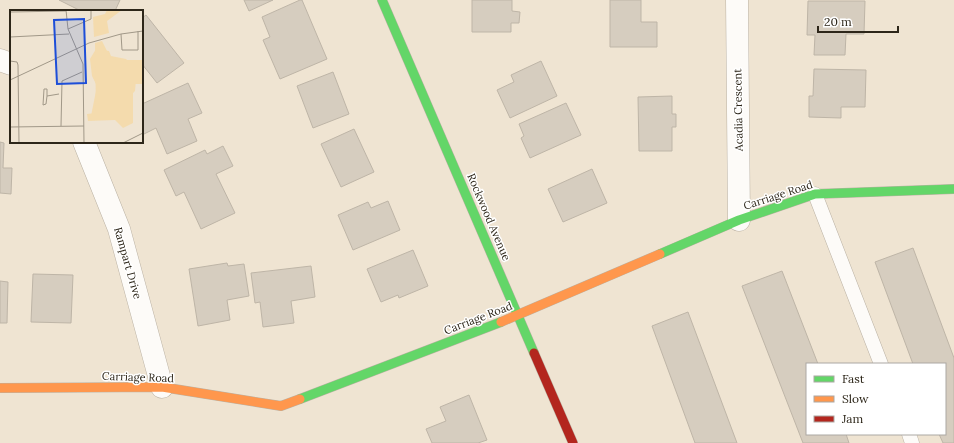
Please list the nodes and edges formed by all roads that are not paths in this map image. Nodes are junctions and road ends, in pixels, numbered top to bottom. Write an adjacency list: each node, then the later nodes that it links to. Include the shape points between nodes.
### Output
1 (382, 0): 9 (street, Rockwood Avenue)
2 (737, 0): 8 (street, Acadia Crescent)
3 (0, 60): 4 (street)
4 (10, 64)
5 (84, 143): 11 (street, Rampart Drive, via 119,229)
6 (954, 188): 7 (street, Carriage Road)
7 (815, 194): 8 (street, Carriage Road); 10 (lane)
8 (739, 220): 9 (street, Carriage Road)
9 (518, 315): 11 (street, Carriage Road, via 281,406); 13 (street, Rockwood Avenue)
10 (881, 363)
11 (162, 387): 12 (street, Carriage Road)
12 (0, 388)
13 (573, 443)

